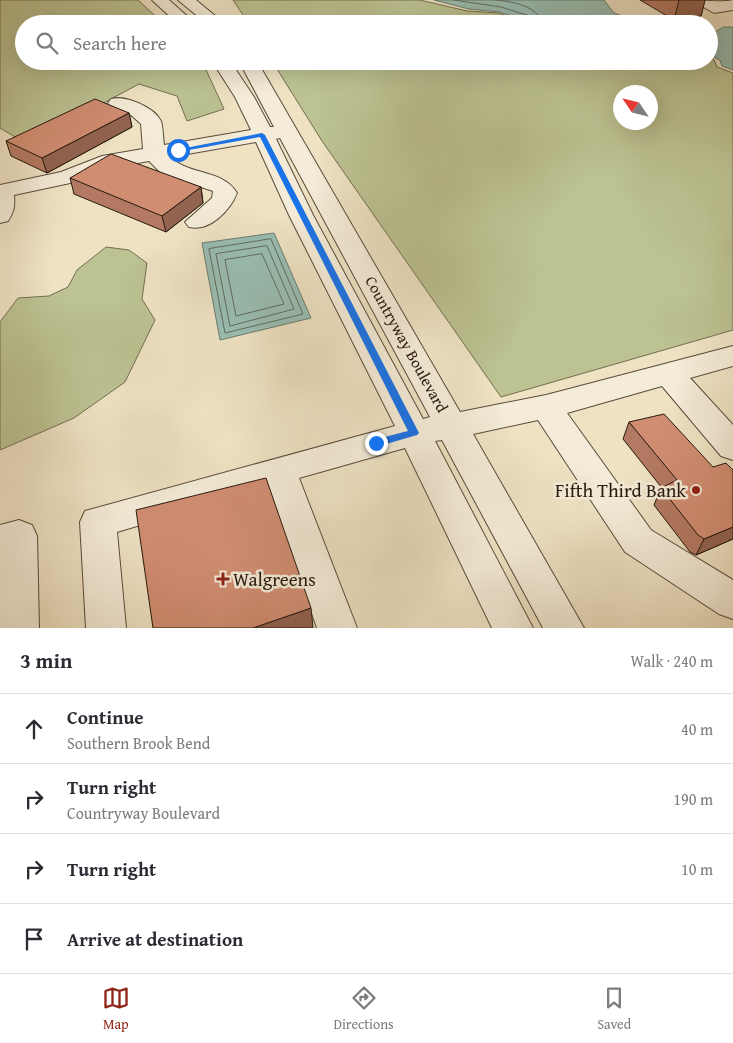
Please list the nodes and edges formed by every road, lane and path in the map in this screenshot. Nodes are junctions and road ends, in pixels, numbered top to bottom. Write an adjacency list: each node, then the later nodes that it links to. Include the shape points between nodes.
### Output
1 (160, 0): 5 (street)
2 (186, 0): 6 (street)
3 (699, 0): 4 (street, via 714,8)
4 (733, 5)
5 (178, 15)
6 (205, 15)
7 (228, 70): 10 (street, Countryway Boulevard)
8 (251, 70): 10 (street, Countryway Boulevard)
9 (118, 104): 11 (street, via 138,112 151,122)
10 (273, 133): 11 (street); 18 (street, Countryway Boulevard); 19 (street, Countryway Boulevard)
11 (154, 153): 12 (street, via 110,162 67,178); 14 (street, via 170,169 222,186 226,193 222,202)
12 (1, 188): 13 (street, via 3,208)
13 (0, 216)
14 (197, 222)
15 (733, 356): 16 (street)
16 (668, 374): 17 (street); 20 (street)
17 (546, 408): 18 (street); 23 (street, via 638,541)
18 (452, 425): 19 (street); 28 (street, Countryway Boulevard)
19 (414, 433): 21 (street); 27 (street, Countryway Boulevard)
20 (733, 447)
21 (279, 470): 25 (street, via 98,522); 26 (street)
22 (0, 541): 24 (street, via 19,536)
23 (733, 601)
24 (19, 628)
25 (106, 628)
26 (337, 628)
27 (513, 628)
28 (564, 628)

